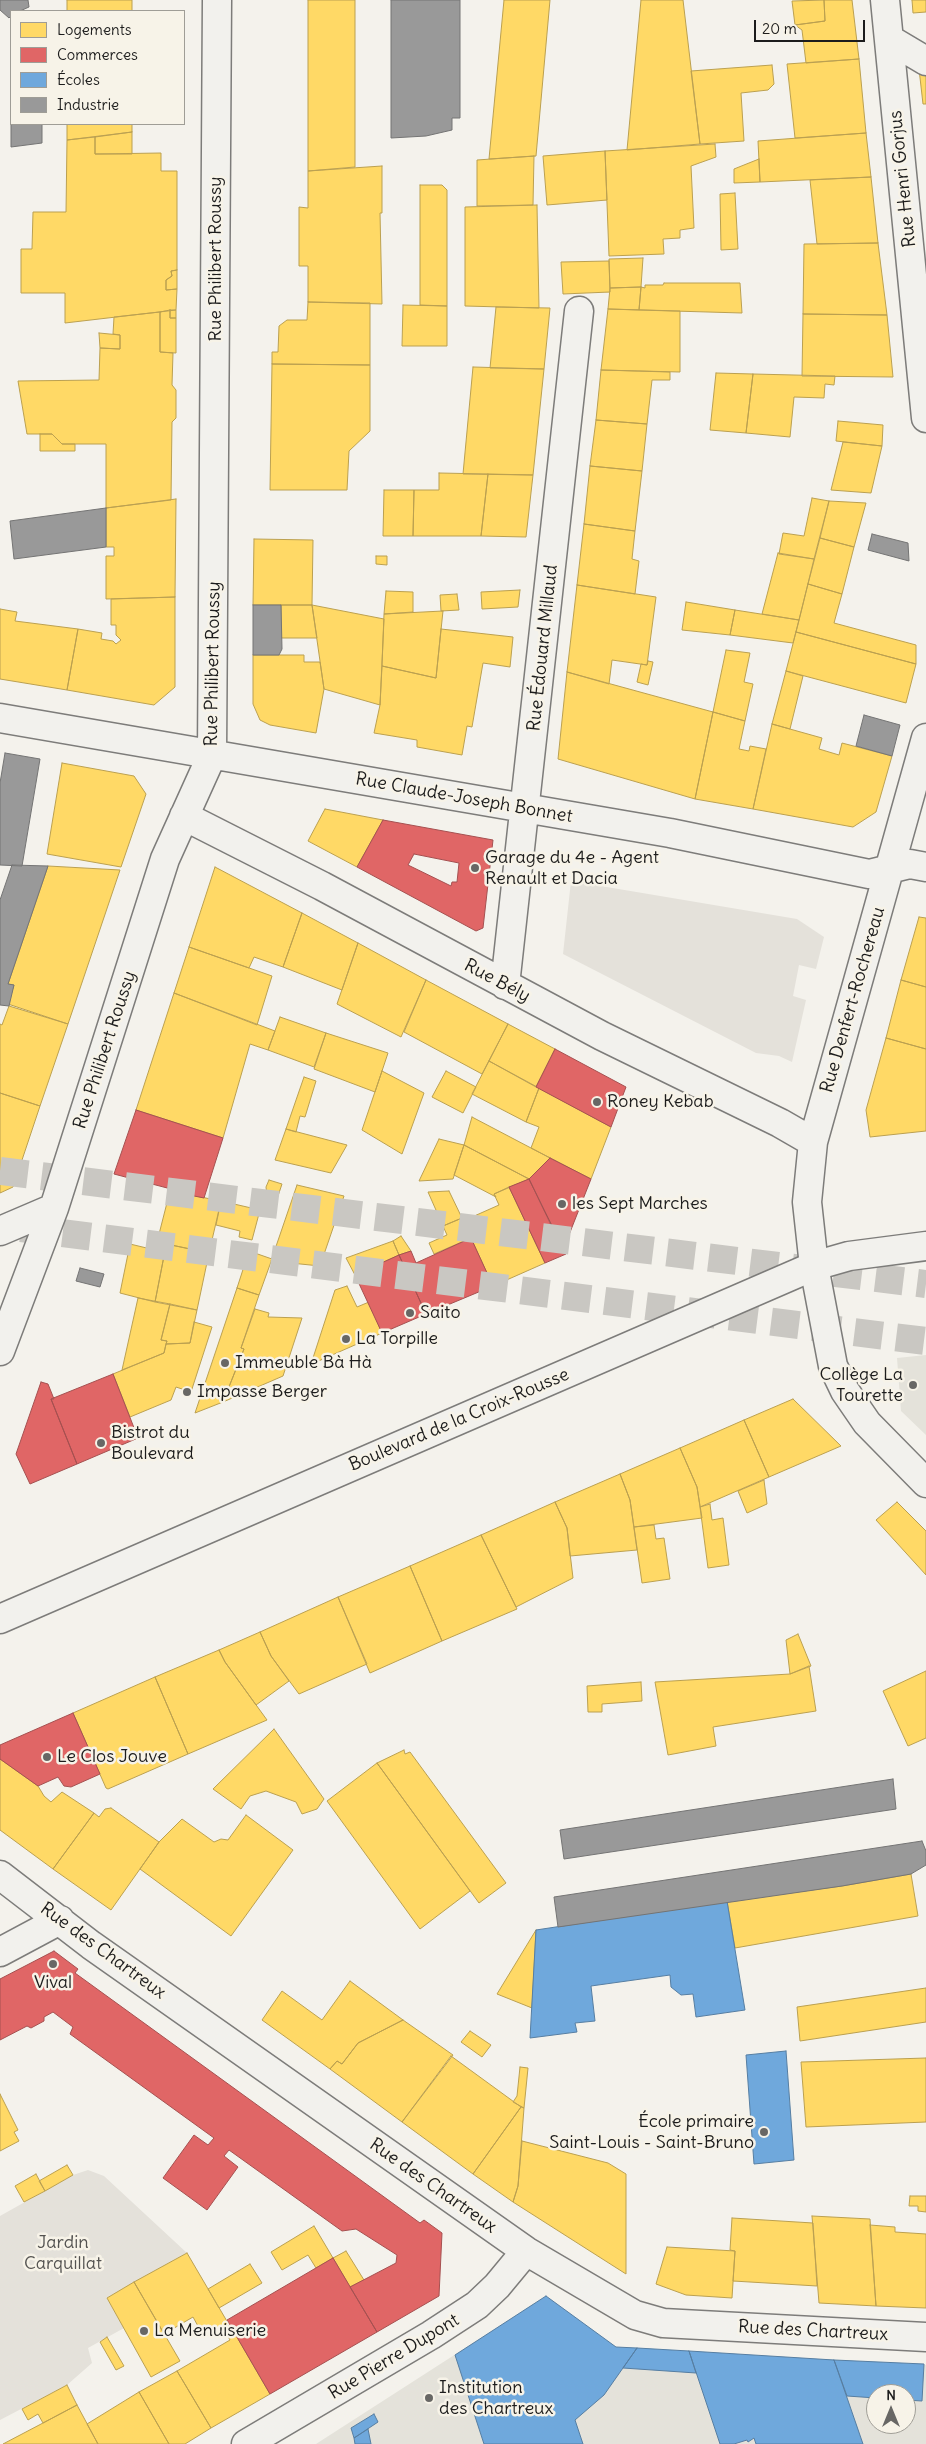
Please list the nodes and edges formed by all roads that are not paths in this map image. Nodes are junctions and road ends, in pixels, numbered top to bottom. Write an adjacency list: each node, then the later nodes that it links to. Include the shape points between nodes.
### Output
1 (217, 0): 9 (street, Rue Philibert Roussy)
2 (885, 0): 3 (street, Rue Henri Gorjus)
3 (889, 39): 4 (street); 6 (street, Rue Henri Gorjus)
4 (926, 61)
5 (579, 311): 10 (street, Rue Édouard Millaud)
6 (926, 418)
7 (0, 718): 9 (street, Rue Claude-Joseph Bonnet)
8 (926, 738): 13 (street, Rue Denfert-Rochereau)
9 (212, 755): 10 (street, Rue Claude-Joseph Bonnet); 11 (street, Rue Philibert Roussy)
10 (526, 808): 13 (street, Rue Claude-Joseph Bonnet, via 670,833 869,874); 14 (street, Rue Édouard Millaud)
11 (184, 816): 14 (street, Rue Bély); 16 (street, Rue Philibert Roussy, via 165,859)
12 (926, 867): 13 (street, Rue Claude-Joseph Bonnet, via 910,864)
13 (891, 868): 15 (street, Rue Denfert-Rochereau)
14 (505, 985): 15 (street, Rue Bély)
15 (812, 1142): 19 (street, Rue Denfert-Rochereau, via 807,1202)
16 (54, 1208): 17 (street); 20 (street, Rue Philibert Roussy)
17 (0, 1231)
18 (926, 1246): 19 (street, Boulevard de la Croix-Rousse, via 859,1254)
19 (814, 1266): 21 (street, Rue Denfert-Rochereau, via 833,1366 845,1391 867,1423); 22 (street, Boulevard de la Croix-Rousse)
20 (0, 1351)
21 (926, 1483)
22 (0, 1619)
23 (0, 1875): 24 (street, Rue des Chartreux)
24 (60, 1920): 25 (street); 26 (street, Rue des Chartreux)
25 (0, 1952)
26 (526, 2252): 27 (street, Rue des Chartreux, via 635,2315 664,2324); 28 (street, Rue Pierre Dupont, via 477,2306)
27 (926, 2337)
28 (246, 2444)

